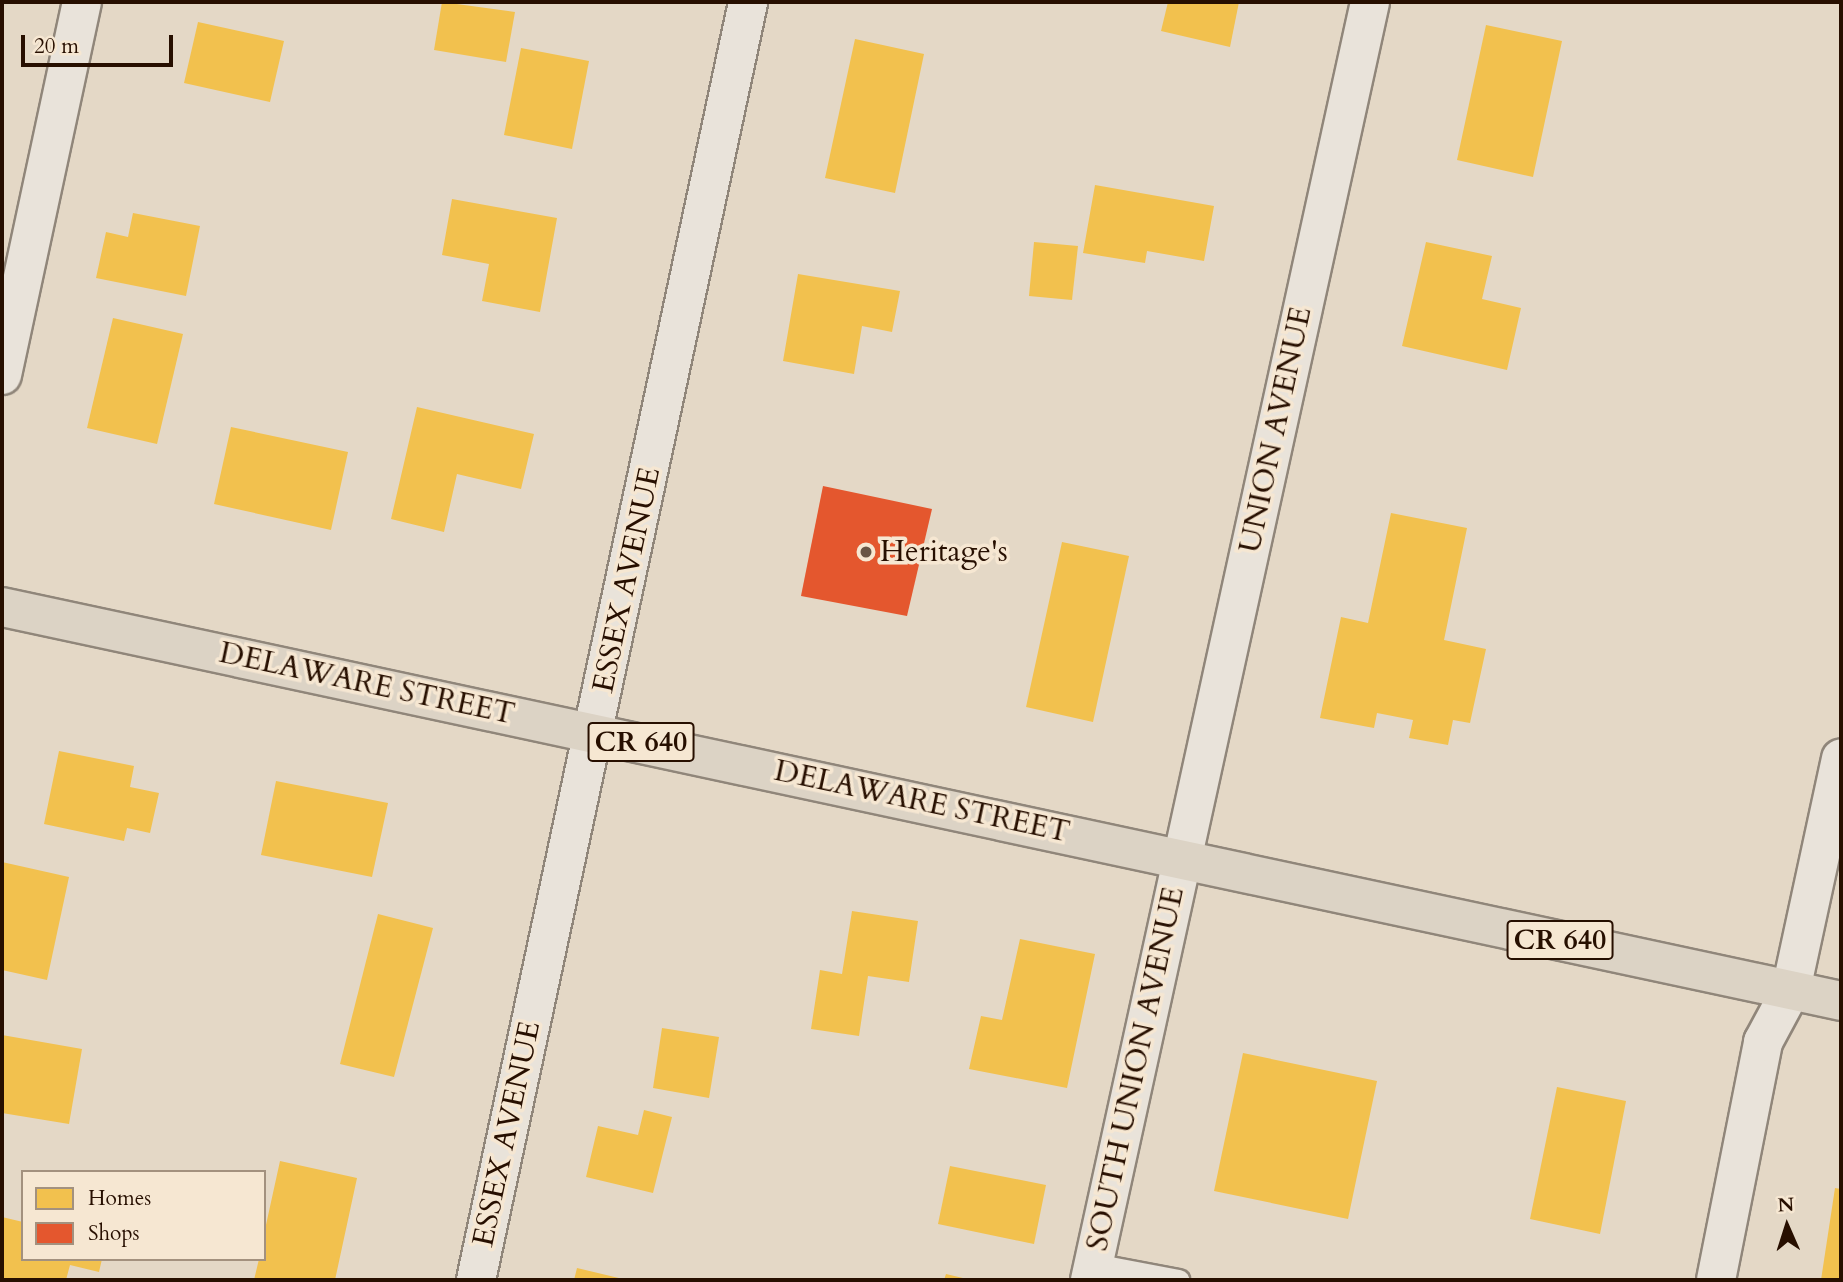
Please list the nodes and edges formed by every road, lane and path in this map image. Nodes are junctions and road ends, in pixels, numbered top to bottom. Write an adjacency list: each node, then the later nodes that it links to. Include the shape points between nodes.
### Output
1 (82, 2): 4 (street)
2 (748, 2): 6 (street, ESSEX AVENUE)
3 (1370, 2): 8 (street, UNION AVENUE)
4 (2, 375)
5 (2, 607): 6 (main road, DELAWARE STREET / CR 640)
6 (595, 733): 8 (main road, DELAWARE STREET / CR 640); 12 (street, ESSEX AVENUE)
7 (1841, 758): 9 (street)
8 (1182, 857): 9 (main road, DELAWARE STREET / CR 640); 11 (street, SOUTH UNION AVENUE)
9 (1791, 990): 10 (main road, DELAWARE STREET / CR 640); 14 (street, via 1763,1042)
10 (1841, 1001)
11 (1092, 1272): 13 (lane)
12 (475, 1280)
13 (1179, 1280)
14 (1716, 1280)

